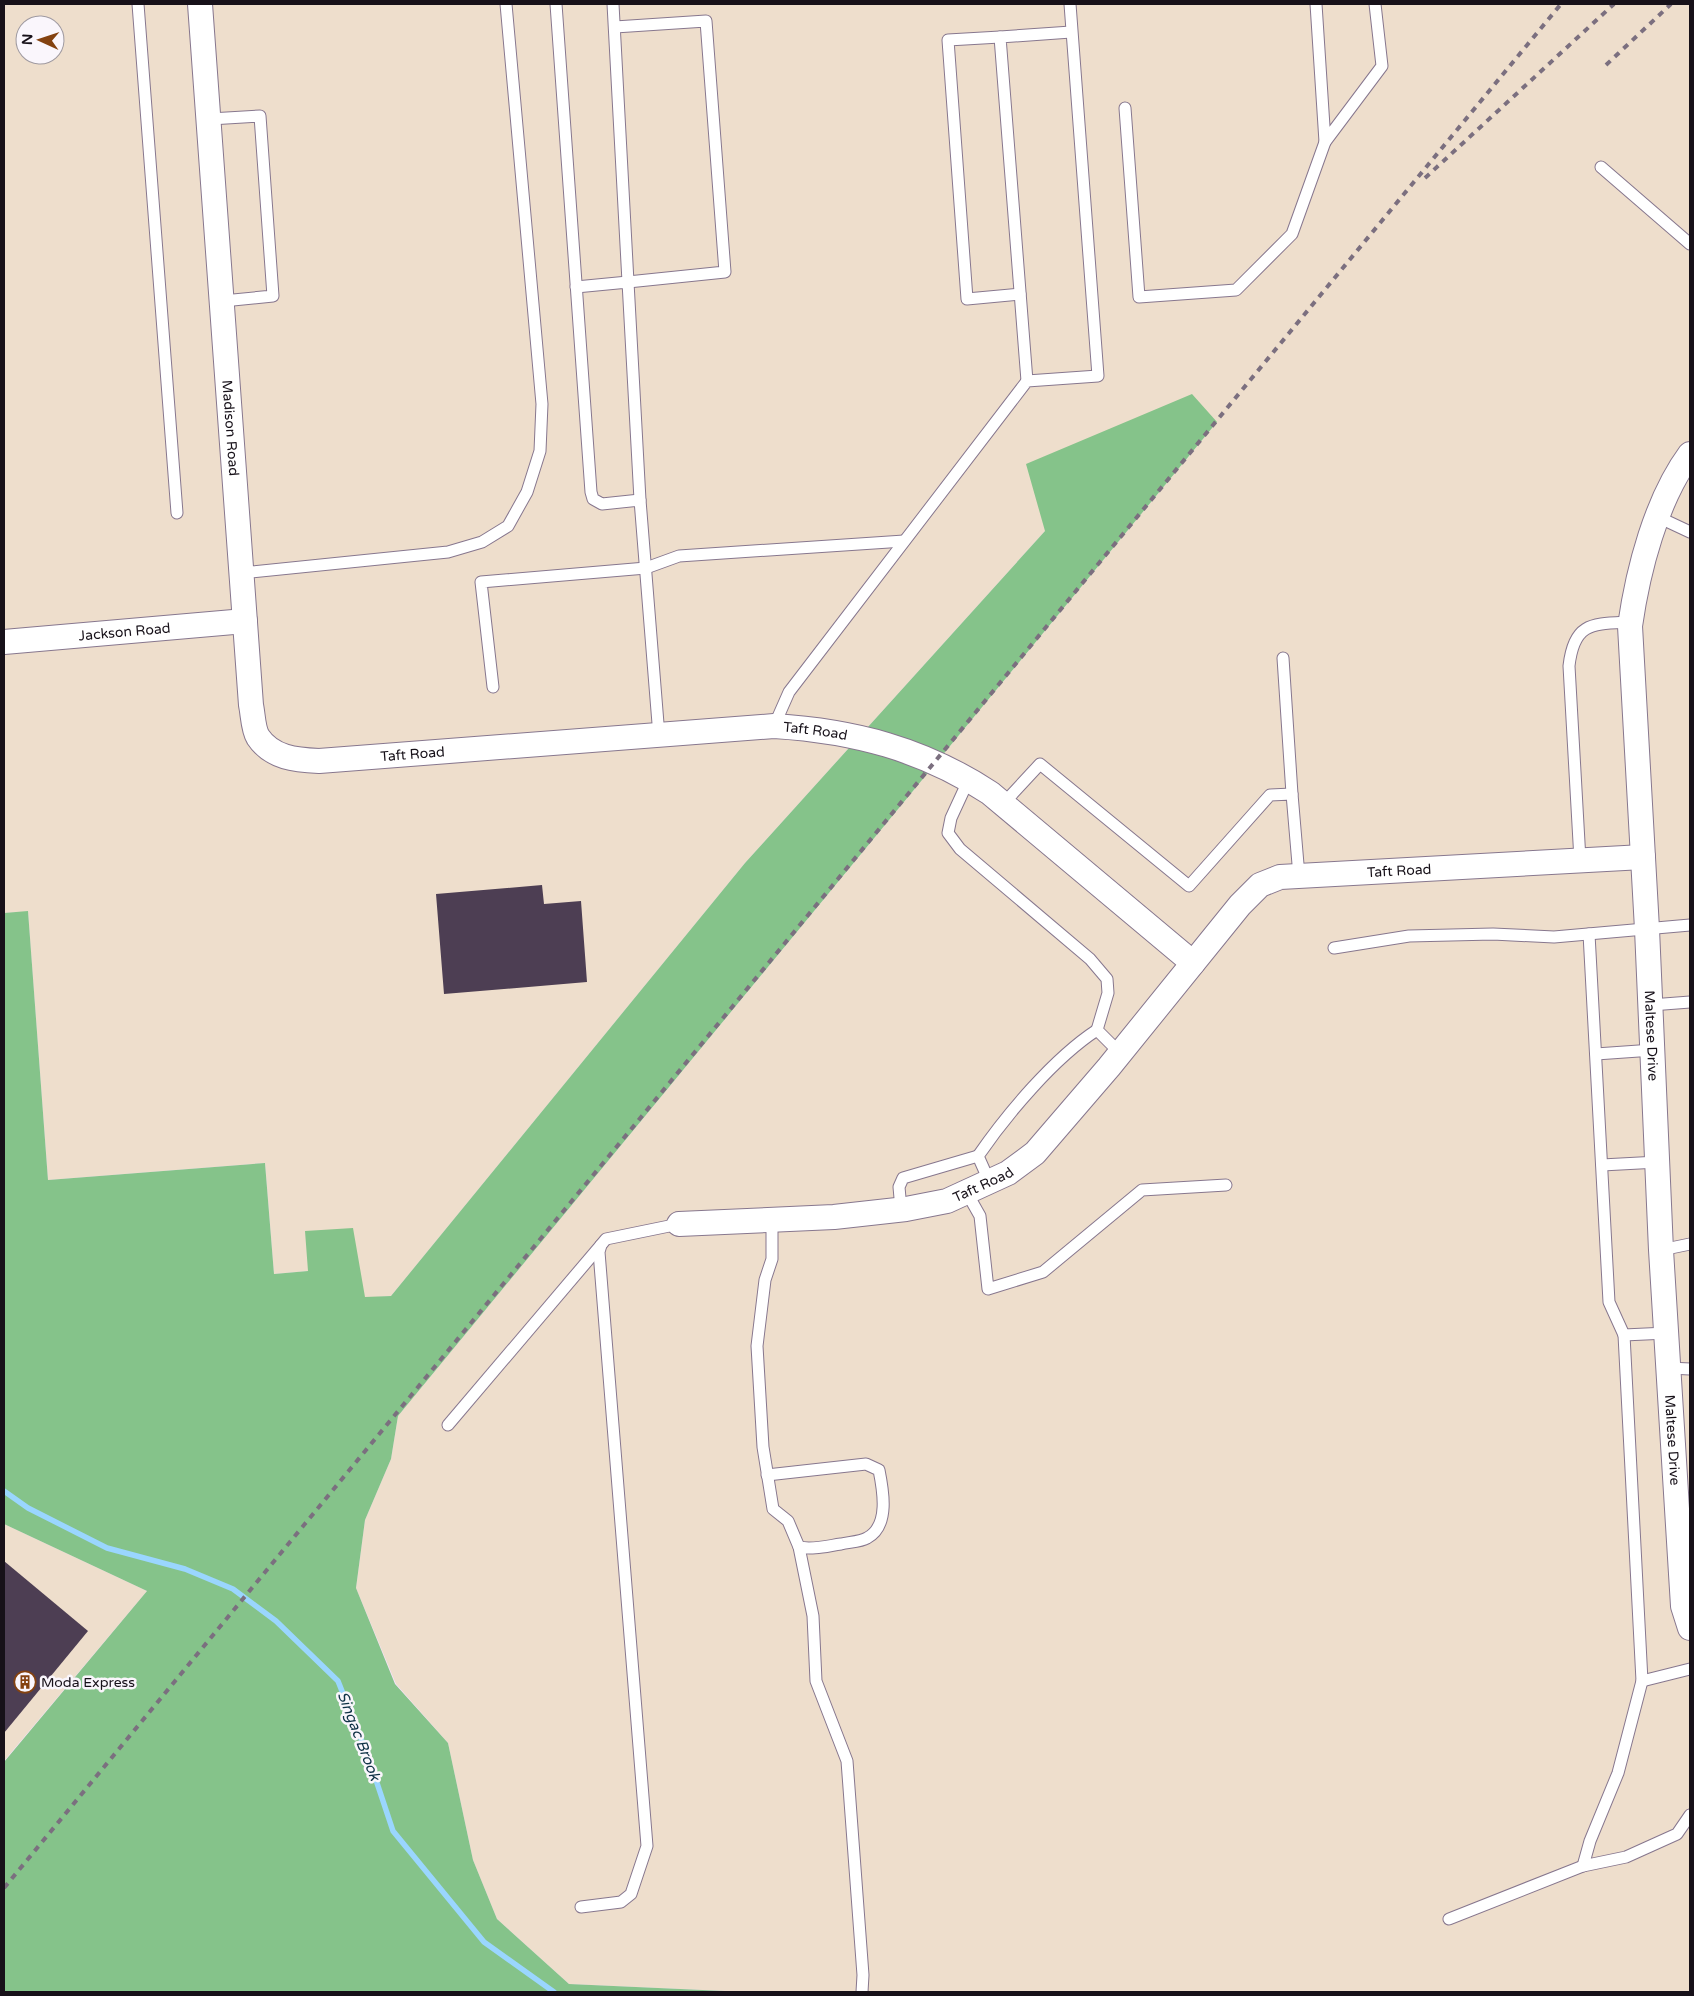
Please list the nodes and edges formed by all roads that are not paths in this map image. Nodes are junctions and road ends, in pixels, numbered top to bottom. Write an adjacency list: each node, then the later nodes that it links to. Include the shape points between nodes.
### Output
1 (138, 4): 24 (lane)
2 (200, 4): 13 (street, Madison Road)
3 (506, 4): 29 (lane, via 542,404 540,451 527,492 508,526 482,542 448,552)
4 (556, 4): 18 (lane)
5 (613, 4): 9 (lane)
6 (1070, 4): 10 (lane)
7 (1316, 4): 14 (lane)
8 (1375, 4): 14 (lane, via 1382,66)
9 (615, 27): 17 (lane); 17 (lane, via 706,21 725,272)
10 (1071, 32): 11 (lane); 21 (lane, via 1098,376)
11 (1000, 37): 19 (lane); 19 (lane, via 948,40 967,299)
12 (1125, 108): 14 (lane, via 1139,297 1236,290 1292,234)
13 (210, 120): 20 (street, Madison Road); 20 (lane, via 260,116 273,296)
14 (1325, 142)
15 (1601, 167): 16 (lane)
16 (1690, 244)
17 (628, 282): 18 (lane); 23 (lane)
18 (576, 287): 23 (lane, via 593,499 602,504)
19 (1020, 294): 21 (lane)
20 (222, 301): 29 (street, Madison Road)
21 (1027, 381): 27 (lane)
22 (1690, 454): 25 (street, Maltese Drive)
23 (640, 500): 28 (lane)
24 (177, 513)
25 (1658, 517): 26 (lane); 31 (street, Maltese Drive, via 1649,537)
26 (1690, 532)
27 (904, 541): 28 (lane, via 679,556); 35 (lane, via 789,692)
28 (646, 568): 34 (lane, via 481,582); 36 (lane)
29 (242, 572): 30 (street, Madison Road)
30 (245, 621): 32 (street, Jackson Road); 37 (street, Madison Road, via 251,705 258,736 272,752 294,760)
31 (1630, 622): 41 (street, Maltese Drive); 42 (lane, via 1595,624 1579,634 1571,646 1569,666)
32 (4, 642)
33 (1283, 658): 39 (lane)
34 (493, 687)
35 (774, 726): 36 (street, Taft Road); 38 (street, Taft Road, via 844,733 883,742)
36 (659, 736): 37 (street, Taft Road)
37 (364, 757)
38 (968, 779): 40 (street, Taft Road); 51 (lane, via 948,833 960,849 1090,959 1107,979 1108,993)
39 (1292, 794): 40 (lane, via 1270,795 1189,886 1040,764); 43 (lane)
40 (1003, 804): 48 (street, Taft Road)
41 (1643, 857): 42 (street, Taft Road); 45 (street, Maltese Drive)
42 (1580, 860): 43 (street, Taft Road)
43 (1299, 876): 48 (street, Taft Road, via 1280,877 1260,885)
44 (1690, 925): 45 (lane)
45 (1647, 929): 46 (lane); 50 (street, Maltese Drive)
46 (1589, 934): 47 (lane, via 1554,937 1493,934 1409,936); 54 (lane)
47 (1334, 948)
48 (1193, 963): 53 (street, Taft Road)
49 (1690, 1002): 50 (lane)
50 (1651, 1005): 52 (street, Maltese Drive)
51 (1097, 1030): 53 (lane); 55 (lane, via 1069,1050)
52 (1653, 1050): 54 (lane); 56 (street, Maltese Drive)
53 (1120, 1053): 58 (street, Taft Road, via 1035,1153)
54 (1596, 1054): 57 (lane)
55 (978, 1156): 58 (lane); 61 (lane, via 903,1178 899,1187)
56 (1658, 1162): 57 (lane); 66 (street, Maltese Drive)
57 (1602, 1165): 68 (lane, via 1609,1302)
58 (990, 1183): 60 (street, Taft Road)
59 (1226, 1185): 60 (lane, via 1142,1190 1043,1272 988,1289 980,1216)
60 (967, 1193): 61 (street, Taft Road, via 947,1201)
61 (901, 1209): 62 (street, Taft Road)
62 (772, 1220): 63 (street, Taft Road); 71 (lane, via 772,1259 765,1280 757,1346)
63 (679, 1224): 65 (lane, via 606,1239)
64 (1690, 1244): 66 (lane)
65 (601, 1245): 70 (lane); 78 (lane, via 606,1353 647,1846 631,1894 621,1902)
66 (1662, 1250): 67 (street, Maltese Drive)
67 (1667, 1333): 68 (lane); 69 (street, Maltese Drive)
68 (1624, 1335): 75 (lane)
69 (1680, 1369): 73 (street, Maltese Drive, via 1683,1606)
70 (448, 1425)
71 (767, 1475): 72 (lane, via 773,1508 788,1521); 72 (lane, via 866,1464 879,1470 883,1510 873,1534 865,1539 820,1548)
72 (799, 1547): 80 (lane, via 812,1616 816,1681 848,1761)
73 (1690, 1628)
74 (1690, 1670): 75 (lane)
75 (1642, 1681): 77 (lane, via 1618,1773)
76 (1690, 1815): 77 (lane, via 1677,1834 1626,1857)
77 (1583, 1866): 79 (lane)
78 (581, 1907)
79 (1449, 1919)
80 (862, 1992)

